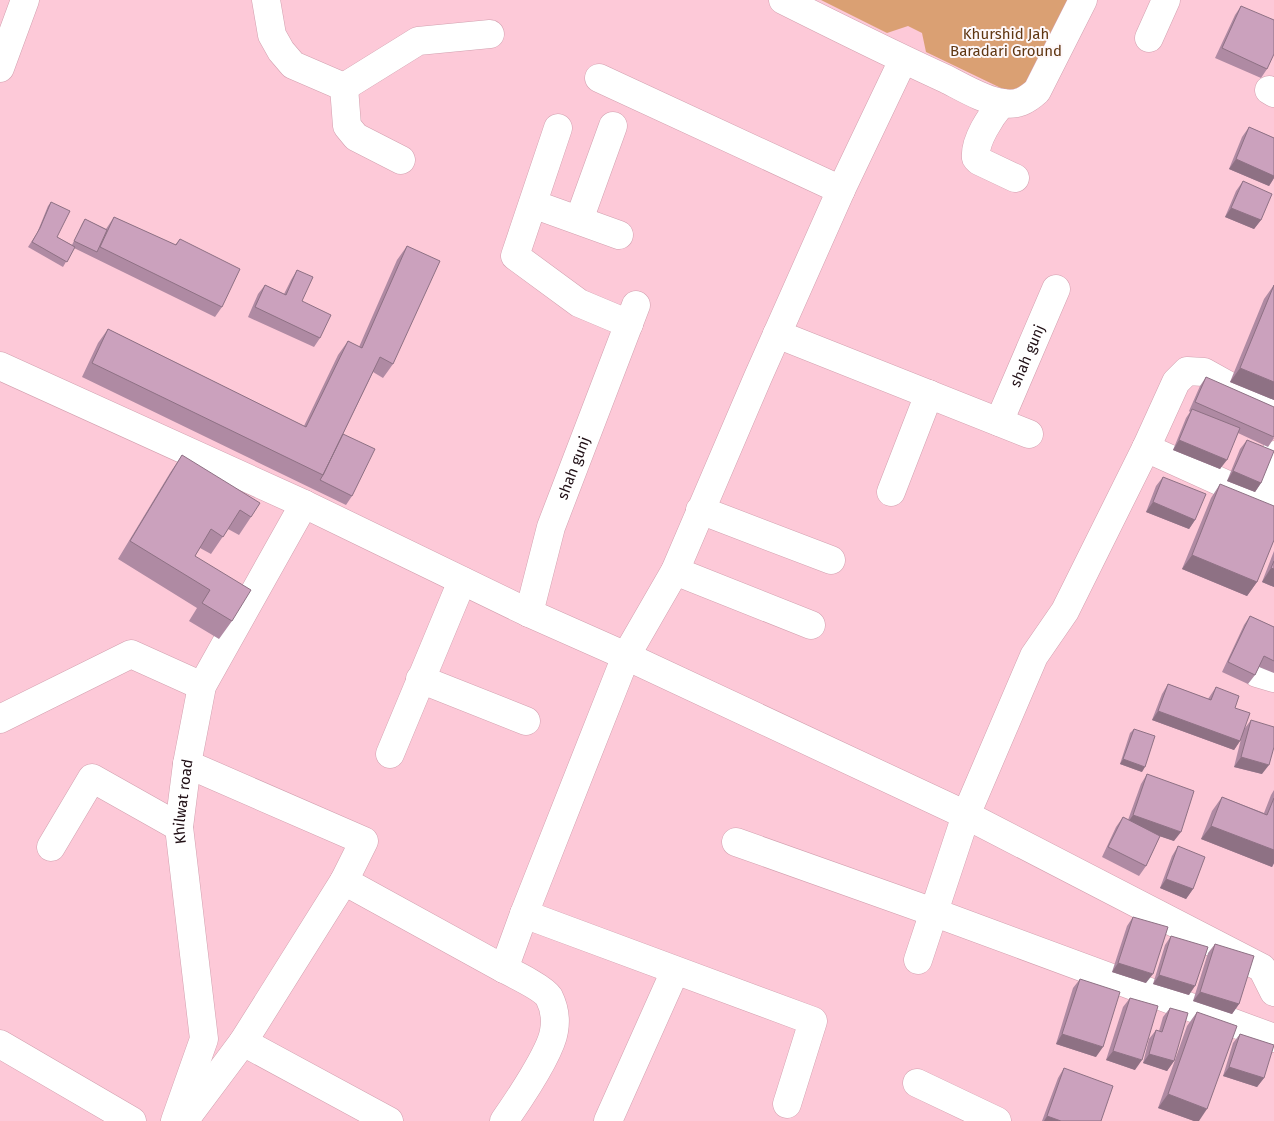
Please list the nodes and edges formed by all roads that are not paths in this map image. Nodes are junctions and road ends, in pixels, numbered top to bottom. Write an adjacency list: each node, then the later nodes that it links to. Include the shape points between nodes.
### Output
1 (24, 0): 9 (street)
2 (266, 0): 11 (street, via 272,35 293,65)
3 (783, 0): 8 (street)
4 (1083, 0): 12 (street, via 1037,91 1015,104)
5 (1166, 0): 7 (street)
6 (490, 34): 11 (street, via 418,41)
7 (1149, 38)
8 (903, 60): 12 (street); 17 (street)
9 (0, 68)
10 (599, 78): 17 (street)
11 (344, 87): 15 (street, via 347,126 356,137)
12 (1002, 104): 16 (street, via 992,114 977,144 976,158)
13 (613, 126): 19 (street)
14 (558, 128): 18 (street, shah gunj)
15 (401, 160)
16 (1015, 178)
17 (841, 190): 22 (street)
18 (533, 204): 19 (street); 37 (street, shah gunj, via 515,256 579,302 632,315 551,527)
19 (579, 220): 20 (street)
20 (619, 235)
21 (1056, 289): 26 (street, shah gunj)
22 (777, 334): 24 (street); 33 (street)
23 (0, 366): 32 (street)
24 (928, 394): 26 (street); 30 (street)
25 (1274, 411): 28 (street, via 1204,372 1187,371 1176,382)
26 (999, 422): 27 (street)
27 (1029, 434)
28 (1146, 448): 31 (street); 46 (street, via 1065,611 1034,656)
29 (1274, 456): 31 (street)
30 (892, 492)
31 (1265, 502)
32 (304, 504): 36 (street); 41 (street, Khilwat road)
33 (700, 510): 34 (street); 35 (street)
34 (831, 560)
35 (675, 571): 38 (street); 39 (street)
36 (462, 581): 37 (street); 40 (street)
37 (529, 613): 39 (street)
38 (810, 625)
39 (626, 656): 46 (street); 52 (street)
40 (420, 679): 43 (street); 44 (street)
41 (202, 686): 42 (street, via 132,654); 45 (street, Khilwat road)
42 (0, 720)
43 (526, 721)
44 (390, 754)
45 (187, 764): 47 (street, Khilwat road); 50 (street, via 364,841)
46 (966, 815): 51 (street); 56 (street, via 1262,968)
47 (179, 827): 49 (street, via 92,778); 63 (street, Khilwat road, via 204,1038)
48 (736, 842): 51 (street)
49 (52, 847)
50 (344, 880): 54 (street); 58 (street)
51 (933, 912): 53 (street); 57 (street)
52 (524, 914): 54 (street); 55 (street)
53 (918, 960)
54 (504, 968): 66 (street, via 548,996 555,1017 550,1046)
55 (675, 971): 61 (street, via 813,1021); 67 (street)
56 (1274, 992)
57 (1274, 1038)
58 (243, 1042): 64 (street); 65 (street)
59 (0, 1044): 62 (street)
60 (916, 1083): 68 (street)
61 (787, 1104)
62 (132, 1121)
63 (175, 1121)
64 (184, 1121)
65 (389, 1121)
66 (504, 1121)
67 (608, 1121)
68 (997, 1121)

